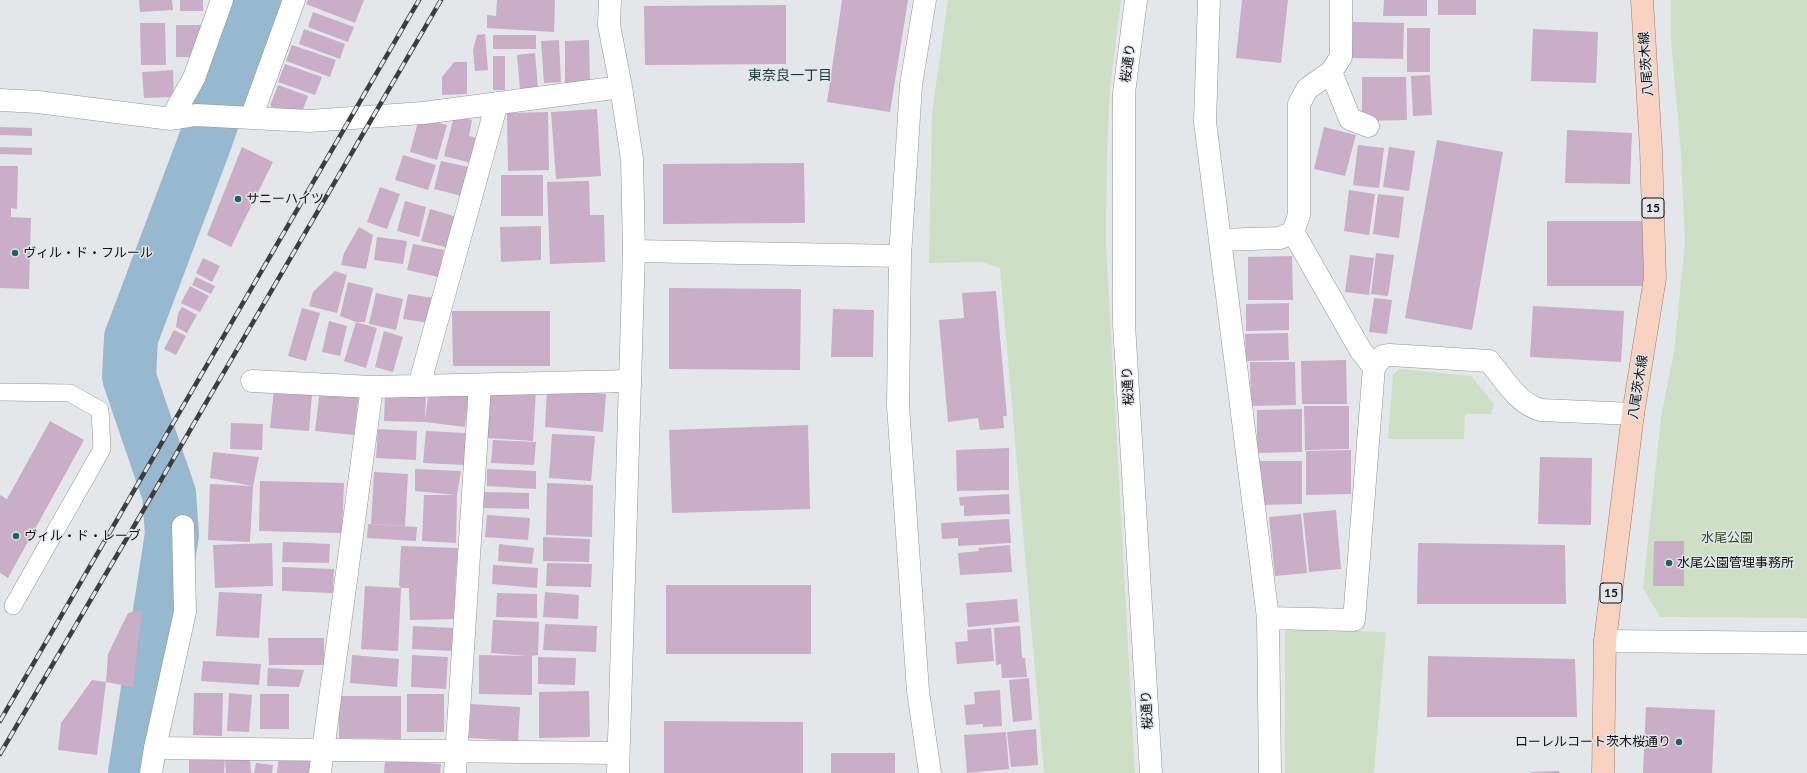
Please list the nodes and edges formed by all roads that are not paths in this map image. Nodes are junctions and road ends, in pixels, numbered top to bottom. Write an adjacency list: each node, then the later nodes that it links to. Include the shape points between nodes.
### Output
1 (222, 0): 14 (street, via 194,78)
2 (294, 0): 13 (street)
3 (610, 0): 10 (street, via 609,25)
4 (925, 0): 19 (street, via 911,85)
5 (1136, 0): 41 (street, 桜通り, via 1124,93 1124,324)
6 (1209, 0): 17 (street, via 1205,122)
7 (1341, 0): 9 (street, via 1341,57)
8 (1642, 0): 27 (main road, 八尾茨木線 / 15, via 1651,149 1655,278)
9 (1331, 72): 15 (street, via 1350,119); 16 (street, via 1307,89 1299,104 1299,215)
10 (621, 87): 12 (street); 18 (street, via 632,159)
11 (0, 100): 14 (street, via 38,102)
12 (497, 103): 13 (street, via 423,113 309,121); 24 (street)
13 (251, 118): 14 (street, via 196,115)
14 (171, 119)
15 (1368, 126)
16 (1293, 232): 17 (street, via 1280,238); 20 (street, via 1361,351)
17 (1220, 240): 30 (street)
18 (634, 252): 19 (street); 22 (street)
19 (900, 256): 40 (street, via 898,406 918,691)
20 (1374, 367): 27 (street, via 1383,356 1390,355 1489,361 1530,407 1541,410); 30 (street, via 1354,620)
21 (252, 381): 25 (street)
22 (629, 381): 23 (street); 36 (street)
23 (480, 385): 24 (street); 35 (street)
24 (419, 386): 25 (street)
25 (372, 387): 34 (street)
26 (0, 392): 29 (lane, via 70,393 100,410 102,449)
27 (1633, 414): 31 (main road, 八尾茨木線 / 15)
28 (183, 526): 33 (street, via 184,612)
29 (13, 606)
30 (1268, 618): 42 (street)
31 (1605, 641): 32 (street); 43 (main road, 八尾茨木線 / 15)
32 (1807, 642)
33 (155, 748): 34 (street); 37 (street)
34 (323, 750): 35 (street); 38 (street)
35 (456, 751): 36 (street); 39 (street)
36 (617, 763)
37 (151, 773)
38 (320, 773)
39 (455, 773)
40 (930, 773)
41 (1150, 773)
42 (1270, 773)
43 (1603, 773)

